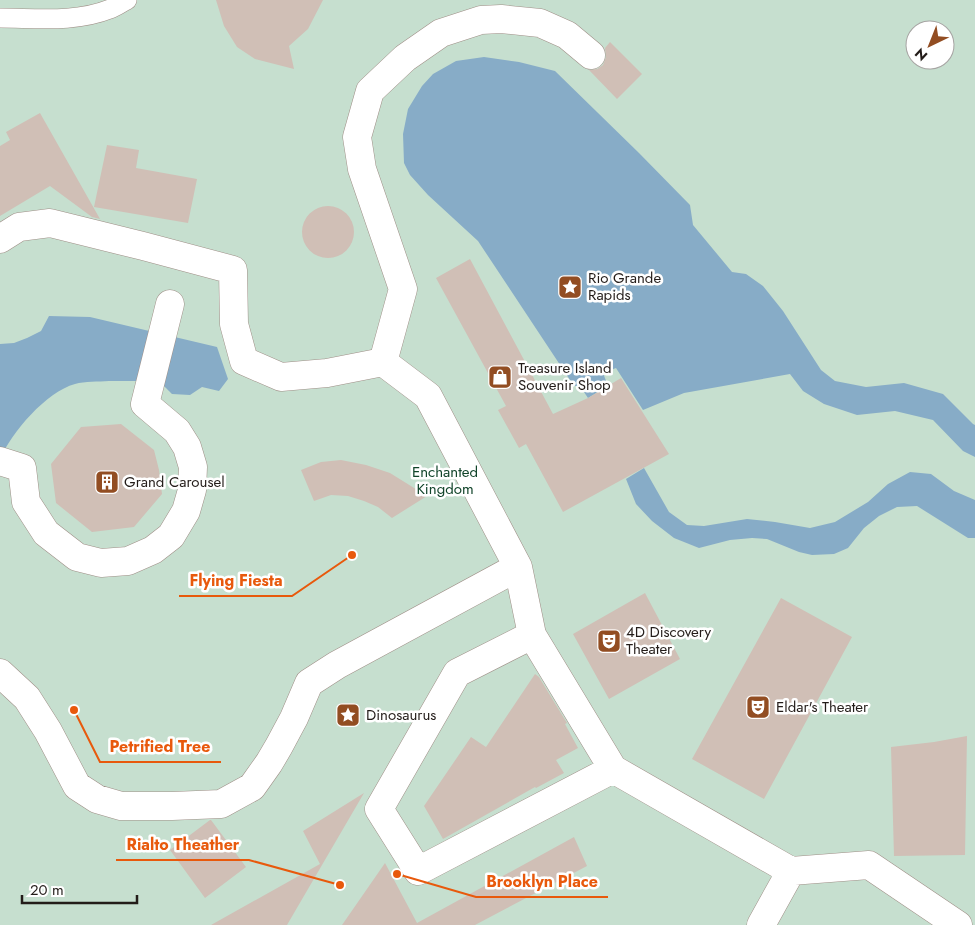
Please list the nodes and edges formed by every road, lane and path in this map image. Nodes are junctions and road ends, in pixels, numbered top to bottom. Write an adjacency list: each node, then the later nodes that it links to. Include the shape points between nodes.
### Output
1 (127, 0): 2 (lane, via 92,15 62,19)
2 (0, 18)
3 (591, 55): 6 (street, via 567,35 540,23 481,20 441,33 405,58 370,91 357,137 362,169 403,289)
4 (0, 239): 6 (street, via 19,227 50,223 233,270 234,324 244,361 281,377 327,373)
5 (170, 304): 7 (street, via 145,404 177,431 194,467 186,511 171,536 153,550 128,561 101,563 77,557 46,533 26,502)
6 (383, 362): 8 (street, via 428,396)
7 (11, 464)
8 (518, 567): 9 (street); 10 (street, via 309,683 270,763 252,787 221,804 122,806 97,799 76,786 48,731 26,698)
9 (532, 635): 11 (street); 11 (street, via 457,673 380,809 418,871)
10 (0, 673)
11 (613, 769): 12 (street)
12 (791, 870): 13 (street); 14 (street, via 870,865)
13 (761, 925)
14 (958, 925)

